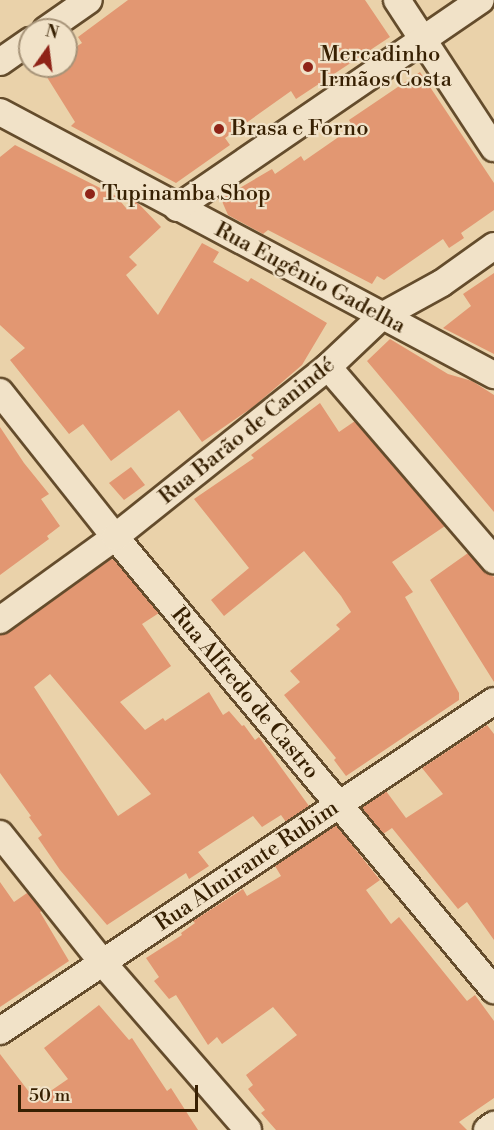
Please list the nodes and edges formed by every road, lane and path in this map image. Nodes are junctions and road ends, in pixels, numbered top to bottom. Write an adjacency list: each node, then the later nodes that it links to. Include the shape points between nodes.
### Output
1 (89, 0): 4 (street)
2 (397, 0): 5 (street)
3 (481, 0): 5 (street)
4 (63, 18)
5 (423, 39): 9 (street); 10 (street)
6 (18, 49): 7 (street)
7 (0, 62)
8 (0, 112): 10 (street, Rua Eugênio Gadelha)
9 (494, 148)
10 (177, 208): 12 (street, Rua Eugênio Gadelha)
11 (494, 246): 12 (street, Rua Barão de Canindé, via 442,283)
12 (382, 316): 13 (street, Rua Barão de Canindé); 14 (street, Rua Eugênio Gadelha)
13 (328, 367): 16 (street, Rua Barão de Canindé); 17 (street)
14 (494, 375)
15 (0, 392): 16 (street, Rua Alfredo de Castro)
16 (115, 537): 18 (street, Rua Barão de Canindé); 20 (street, Rua Alfredo de Castro)
17 (494, 561)
18 (0, 620)
19 (494, 701): 20 (street, Rua Almirante Rubim)
20 (338, 805): 22 (street, Rua Almirante Rubim); 23 (street, Rua Alfredo de Castro)
21 (0, 834): 22 (street)
22 (103, 963): 24 (street, Rua Almirante Rubim); 26 (street)
23 (494, 990)
24 (0, 1031)
25 (494, 1125): 27 (street)
26 (248, 1130)
27 (487, 1130)

